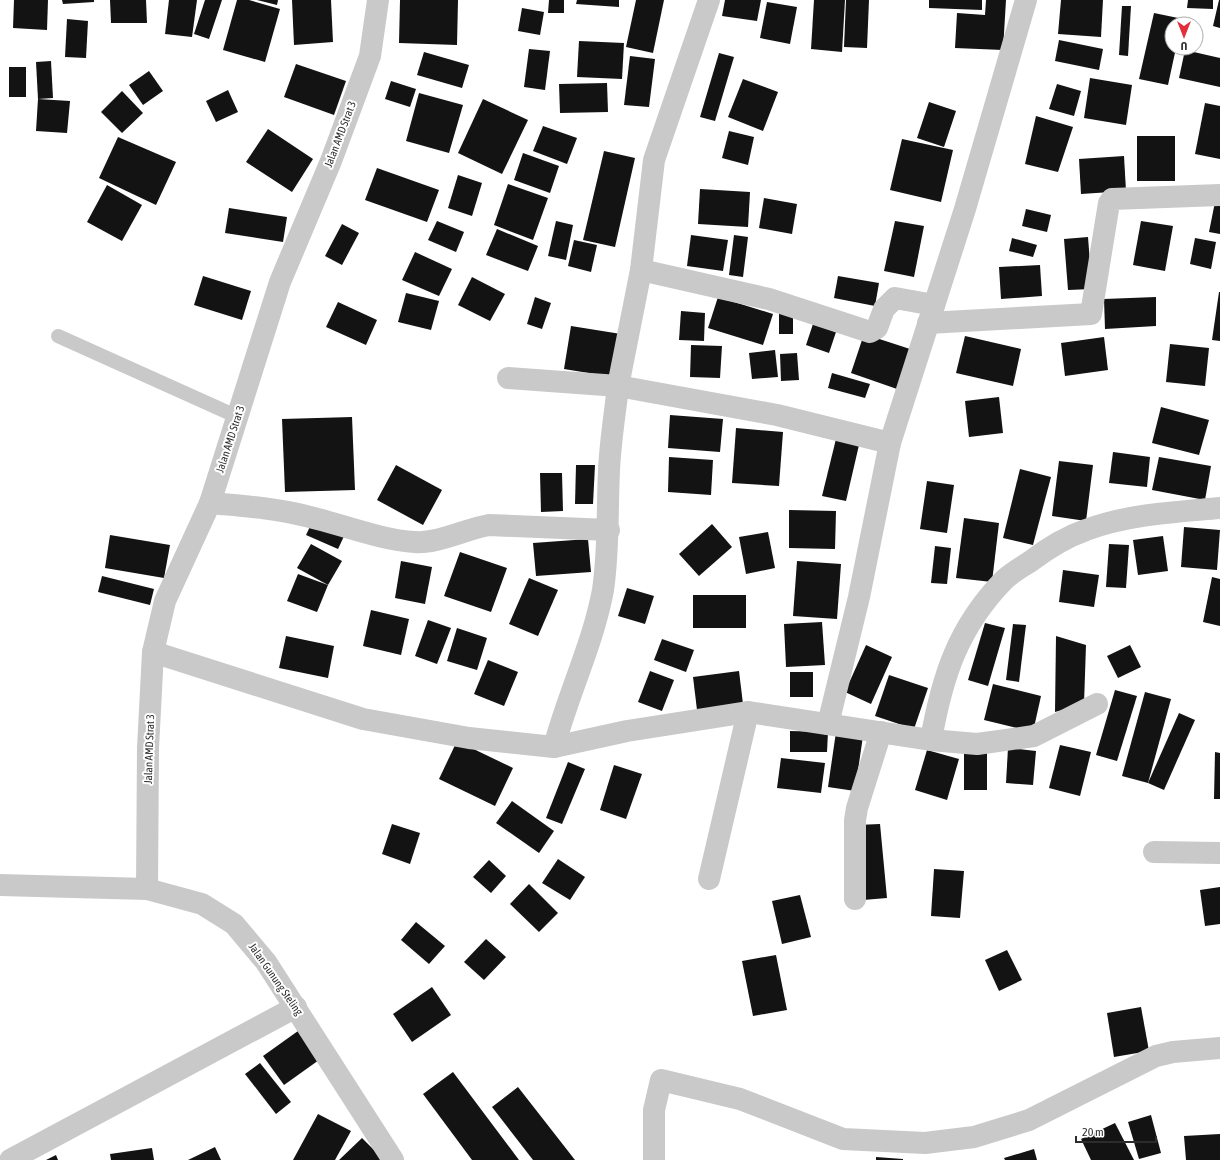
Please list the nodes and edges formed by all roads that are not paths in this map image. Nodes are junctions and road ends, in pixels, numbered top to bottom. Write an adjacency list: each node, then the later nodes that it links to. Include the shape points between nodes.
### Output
1 (378, 0): 10 (street, Jalan AMD Strat 3, via 370,56 331,162 280,282)
2 (709, 0): 5 (street, via 654,160)
3 (1026, 0): 6 (street)
4 (1220, 196): 6 (street, via 1112,199 1109,203 1091,314)
5 (641, 270): 6 (street, via 769,299 870,332 877,328 884,308 895,298); 9 (street)
6 (931, 314): 11 (street)
7 (58, 336): 10 (lane)
8 (508, 378): 9 (street)
9 (618, 386): 11 (street, via 777,415); 14 (street, via 609,470)
10 (238, 416): 12 (street, Jalan AMD Strat 3)
11 (890, 443): 18 (street, via 859,597)
12 (210, 503): 14 (street, via 304,515 416,542 434,540 470,528 489,525); 15 (street, Jalan AMD Strat 3, via 165,601)
13 (1220, 508): 20 (street, via 1153,514 1086,529 1051,546 1005,579 980,608 960,641 947,670 938,700)
14 (609, 530): 21 (street, via 603,589 592,638)
15 (153, 652): 21 (street, via 364,719 469,738); 26 (street, Jalan AMD Strat 3, via 148,748)
16 (1097, 704): 20 (street, via 1034,736 977,744)
17 (748, 712): 18 (street); 21 (street, via 627,731); 24 (street)
18 (828, 724): 19 (street)
19 (881, 732): 20 (street); 27 (street, via 854,820)
20 (932, 740)
21 (554, 747)
22 (1154, 852): 23 (street)
23 (1220, 853)
24 (709, 879)
25 (0, 885): 26 (street, Jalan Gunung Steling)
26 (147, 889): 28 (street, Jalan Gunung Steling, via 202,904 234,924 266,962)
27 (855, 899)
28 (296, 1008): 30 (street); 31 (street, Jalan Gunung Steling)
29 (1220, 1048): 32 (street, via 1156,1056 1028,1120 974,1137 925,1143 843,1139 740,1099 661,1080 654,1110)
30 (10, 1160)
31 (393, 1160)
32 (654, 1160)

